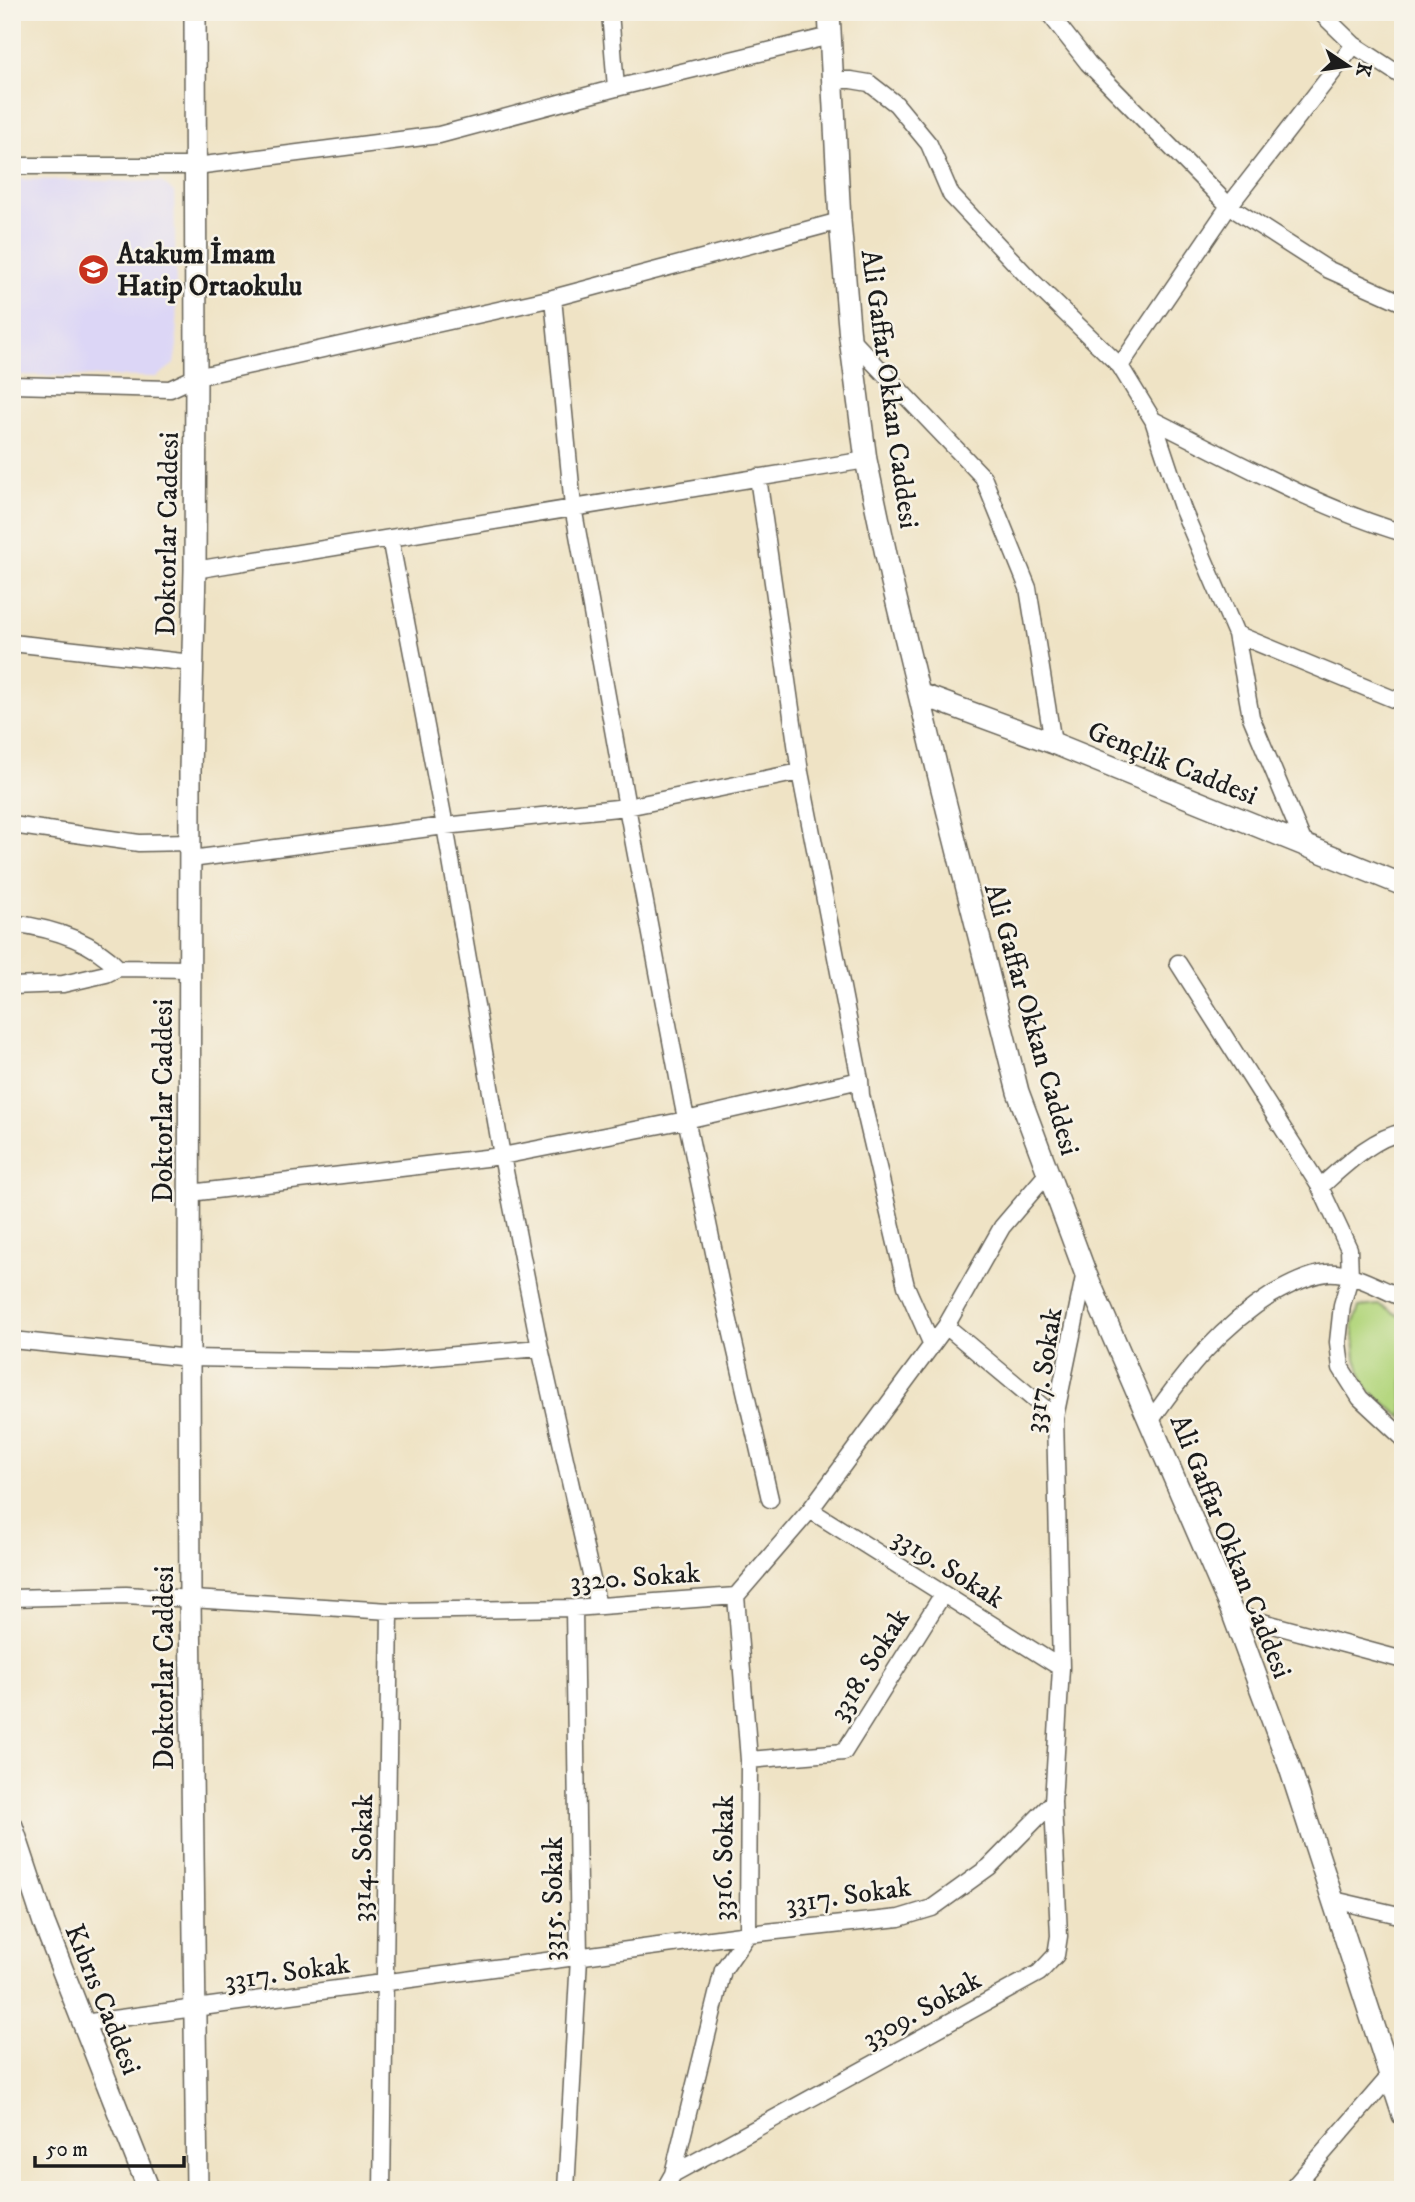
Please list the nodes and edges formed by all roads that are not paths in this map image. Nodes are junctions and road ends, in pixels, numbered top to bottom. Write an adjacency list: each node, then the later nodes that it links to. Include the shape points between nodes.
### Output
1 (195, 12): 12 (street, Doktorlar Caddesi)
2 (610, 12): 10 (street)
3 (829, 12): 6 (street, Ali Gaffar Okkan Caddesi)
4 (1048, 12): 13 (street, via 1088,63)
5 (1320, 12): 7 (street)
6 (830, 36): 9 (street, Ali Gaffar Okkan Caddesi); 10 (street)
7 (1354, 45): 8 (street); 13 (street)
8 (1403, 77)
9 (834, 80): 14 (street, Ali Gaffar Okkan Caddesi); 18 (street, via 869,83 896,104 929,144 951,195)
10 (616, 88): 12 (street, via 439,135)
11 (12, 166): 12 (street)
12 (196, 166): 19 (street, Doktorlar Caddesi)
13 (1229, 206): 16 (street, via 1327,268); 18 (street)
14 (840, 221): 15 (street); 17 (street, Ali Gaffar Okkan Caddesi)
15 (553, 298): 19 (street); 24 (street)
16 (1403, 303)
17 (850, 338): 22 (street, Ali Gaffar Okkan Caddesi); 33 (street, via 983,477 1028,588)
18 (1120, 366): 21 (street)
19 (196, 377): 20 (street, via 170,389); 27 (street, Doktorlar Caddesi)
20 (12, 385)
21 (1153, 420): 25 (street, via 1287,487); 28 (street, via 1183,510)
22 (866, 460): 23 (street); 31 (street, Ali Gaffar Okkan Caddesi)
23 (758, 477): 24 (street); 34 (street)
24 (573, 507): 26 (street); 35 (street)
25 (1403, 533)
26 (390, 538): 27 (street); 37 (street)
27 (195, 570): 30 (street, Doktorlar Caddesi)
28 (1236, 634): 32 (street); 38 (street, via 1251,717)
29 (12, 643): 30 (street)
30 (192, 663): 39 (street, Doktorlar Caddesi)
31 (920, 694): 33 (street, Gençlik Caddesi); 50 (street, Ali Gaffar Okkan Caddesi, via 1018,1092)
32 (1403, 702)
33 (1053, 743): 38 (street, Gençlik Caddesi)
34 (800, 772): 35 (street); 46 (street)
35 (627, 807): 37 (street); 47 (street)
36 (12, 825): 39 (street)
37 (445, 826): 39 (street); 49 (street)
38 (1305, 846): 40 (street, Gençlik Caddesi)
39 (191, 850): 44 (street, Doktorlar Caddesi)
40 (1403, 886)
41 (12, 923): 43 (street, via 77,939)
42 (1178, 963): 51 (street)
43 (118, 968): 44 (street); 45 (street, via 63,984)
44 (190, 969): 52 (street, Doktorlar Caddesi)
45 (12, 986)
46 (860, 1080): 47 (street); 58 (street, via 906,1286)
47 (686, 1120): 49 (street); 64 (street)
48 (1403, 1132): 51 (street, via 1356,1156)
49 (502, 1156): 52 (street); 59 (street)
50 (1048, 1173): 53 (street, Ali Gaffar Okkan Caddesi); 56 (street, 3320. Sokak, via 1002,1227)
51 (1320, 1187): 54 (street, via 1349,1249)
52 (190, 1193): 60 (street, Doktorlar Caddesi)
53 (1086, 1272): 61 (street, 3317. Sokak); 62 (street, Ali Gaffar Okkan Caddesi)
54 (1350, 1276): 55 (street); 62 (street, via 1328,1273 1307,1278 1250,1308 1214,1339); 63 (street, via 1338,1342 1341,1368 1360,1398)
55 (1403, 1298)
56 (946, 1326): 58 (street, 3320. Sokak); 61 (street)
57 (12, 1340): 60 (street)
58 (932, 1345): 65 (street, 3320. Sokak)
59 (540, 1348): 60 (street, via 384,1361); 70 (street)
60 (190, 1358): 69 (street, Doktorlar Caddesi)
61 (1055, 1418): 75 (street, 3317. Sokak)
62 (1151, 1420): 73 (street, Ali Gaffar Okkan Caddesi)
63 (1403, 1438)
64 (770, 1499)
65 (810, 1510): 66 (street, 3319. Sokak); 67 (street, 3320. Sokak)
66 (943, 1594): 75 (street, 3319. Sokak); 76 (street, 3318. Sokak, via 844,1752)
67 (736, 1596): 70 (street, 3320. Sokak); 76 (street, 3316. Sokak)
68 (12, 1598): 69 (street, 3320. Sokak, via 126,1595)
69 (190, 1600): 72 (street, 3320. Sokak); 84 (street, Doktorlar Caddesi)
70 (598, 1606): 71 (street, 3320. Sokak)
71 (573, 1608): 72 (street, 3320. Sokak); 82 (street, 3315. Sokak)
72 (390, 1611): 83 (street, 3314. Sokak)
73 (1233, 1614): 74 (street); 79 (street, Ali Gaffar Okkan Caddesi)
74 (1403, 1660)
75 (1061, 1668): 77 (street, 3317. Sokak)
76 (749, 1760): 81 (street, 3316. Sokak)
77 (1052, 1802): 81 (street, 3317. Sokak, via 989,1867 932,1908 899,1918); 88 (street, 3309. Sokak, via 1059,1936 1056,1955 1039,1973)
78 (12, 1826): 85 (street, Kıbrıs Caddesi)
79 (1334, 1900): 80 (street); 86 (street, Ali Gaffar Okkan Caddesi)
80 (1403, 1916)
81 (748, 1934): 82 (street, 3317. Sokak); 88 (street, 3316. Sokak, via 723,1970)
82 (579, 1958): 83 (street, 3317. Sokak); 92 (street, 3315. Sokak)
83 (386, 1984): 84 (street, 3317. Sokak); 91 (street, 3314. Sokak)
84 (194, 2010): 85 (street, 3317. Sokak); 90 (street, Doktorlar Caddesi)
85 (83, 2023): 89 (street, Kıbrıs Caddesi)
86 (1389, 2077): 87 (street, Ali Gaffar Okkan Caddesi); 94 (street)
87 (1403, 2115)
88 (673, 2174): 93 (street, 3316. Sokak)
89 (149, 2190)
90 (197, 2190)
91 (382, 2190)
92 (566, 2190)
93 (664, 2190)
94 (1291, 2190)

